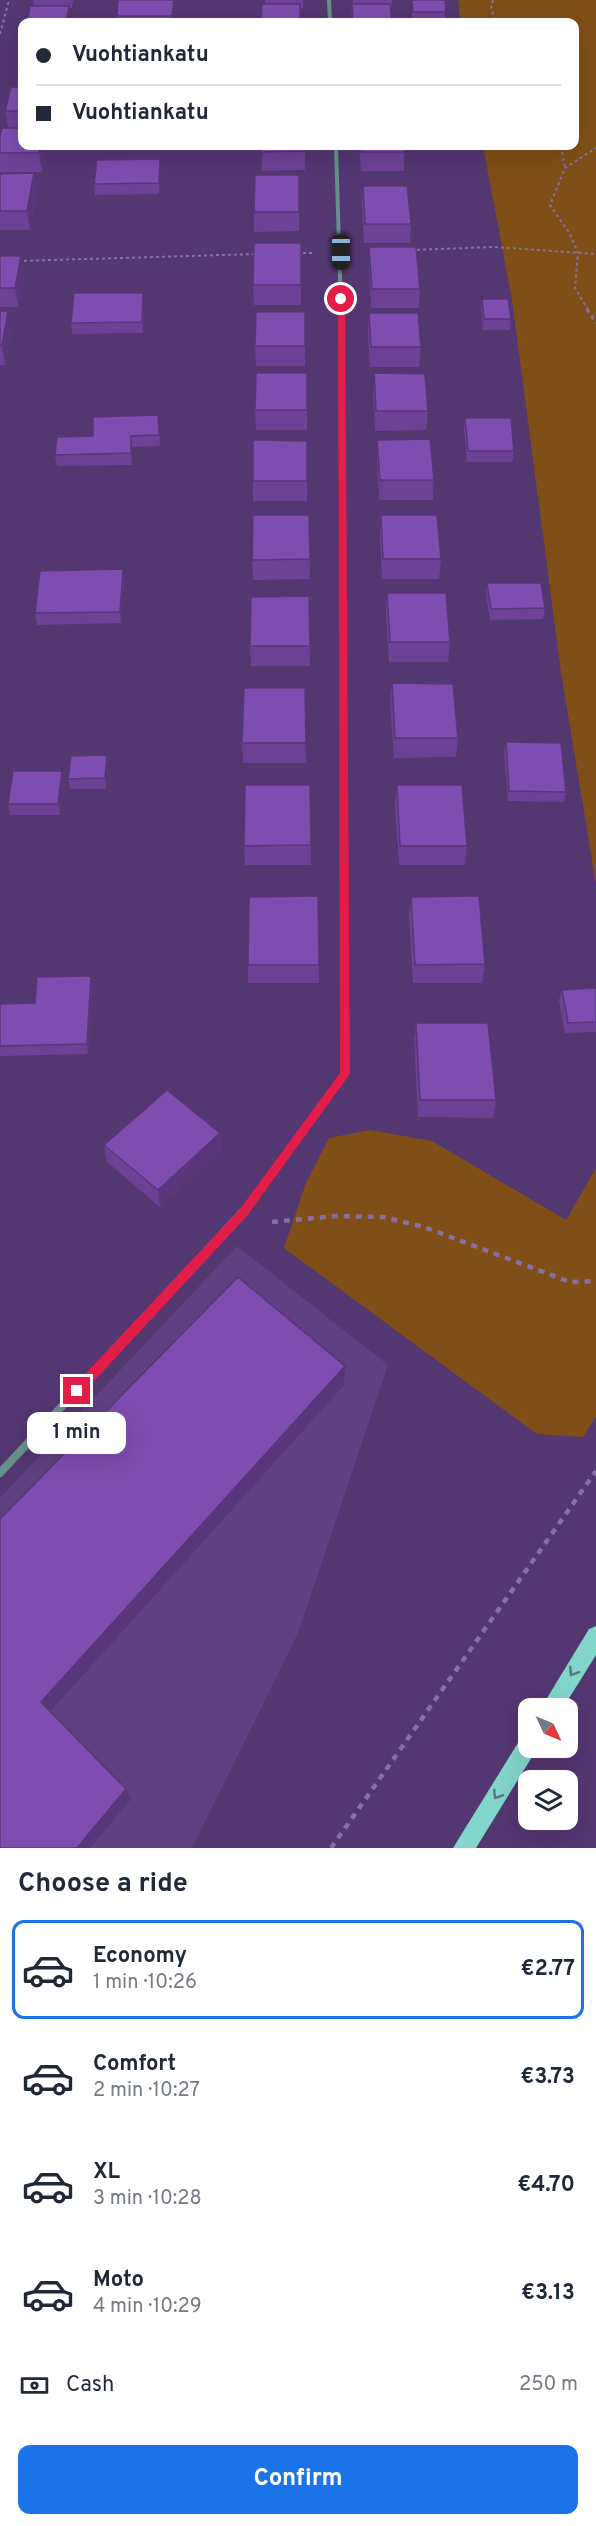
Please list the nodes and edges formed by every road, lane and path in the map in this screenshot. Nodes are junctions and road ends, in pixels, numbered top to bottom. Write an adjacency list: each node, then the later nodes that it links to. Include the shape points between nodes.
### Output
1 (9, 0): 6 (path)
2 (329, 0): 4 (street)
3 (493, 0): 5 (path)
4 (330, 18)
5 (494, 18)
6 (0, 34)
7 (596, 148): 10 (path)
8 (336, 150): 12 (street)
9 (562, 150): 10 (path)
10 (565, 168): 14 (path, via 550,205)
11 (400, 250): 14 (path, via 494,247)
12 (341, 252): 13 (path); 19 (street, via 345,1074)
13 (294, 253)
14 (578, 253): 16 (path); 18 (path, via 575,288)
15 (259, 254): 17 (path)
16 (596, 254)
17 (12, 261)
18 (596, 323)
19 (231, 1226): 20 (path, via 336,1216 383,1217 424,1227 570,1282); 22 (street)
20 (596, 1281)
21 (596, 1472): 26 (path)
22 (0, 1473)
23 (596, 1636): 24 (main road, one-way to 24)
24 (557, 1698)
25 (520, 1758): 27 (main road, one-way to 27)
26 (331, 1848)
27 (464, 1848)

